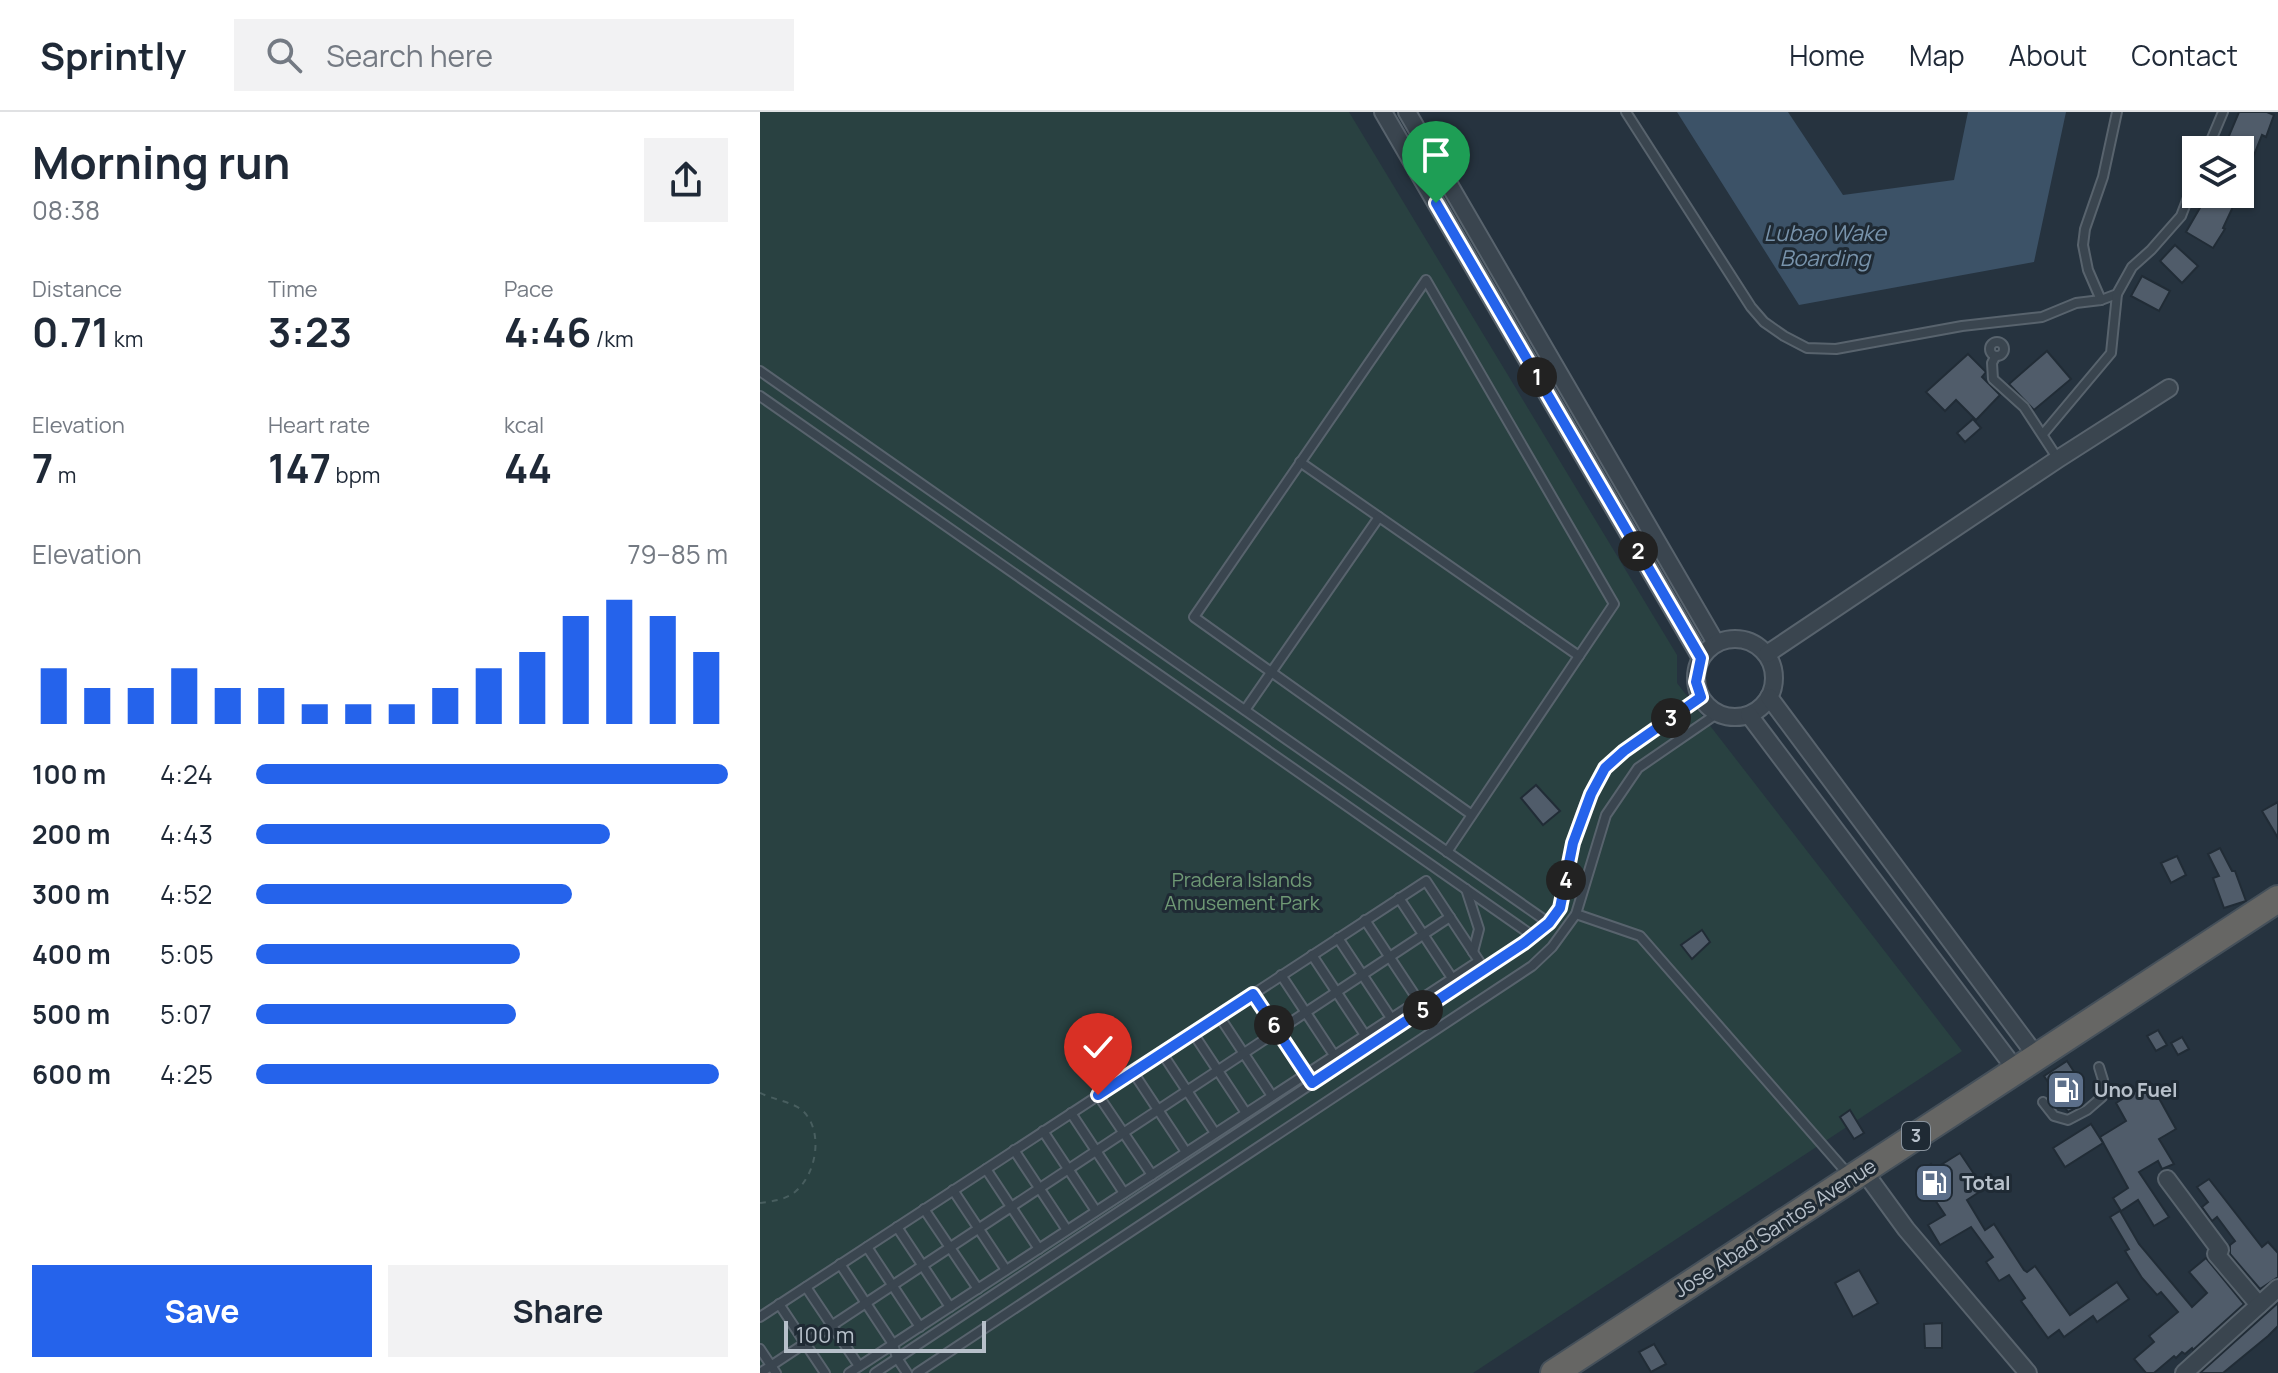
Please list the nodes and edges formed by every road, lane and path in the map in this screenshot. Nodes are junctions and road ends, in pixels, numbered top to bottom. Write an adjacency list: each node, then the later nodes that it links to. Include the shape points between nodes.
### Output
1 (1383, 112): 21 (street)
2 (1407, 112): 18 (street)
3 (1626, 112): 10 (lane, via 1751,307 1784,336 1807,348 1836,349)
4 (2117, 112): 9 (lane, via 2083,245)
5 (2223, 112): 6 (lane)
6 (2213, 136)
7 (2184, 208): 8 (lane, via 2132,267)
8 (2117, 294): 9 (lane); 14 (lane, via 2111,353)
9 (2101, 300): 10 (lane, via 2076,303 2042,317)
10 (1997, 322): 14 (lane, via 1997,342 1990,349 1995,357 1993,379 2024,407)
11 (760, 371): 25 (lane)
12 (2169, 388): 15 (street)
13 (760, 396): 30 (lane)
14 (2043, 434): 15 (lane)
15 (2058, 459): 19 (street)
16 (1300, 462): 17 (lane); 20 (lane, via 1426,280 1614,604); 22 (lane, via 1194,617)
17 (1379, 517): 20 (lane); 22 (lane)
18 (1716, 643): 19 (street, via 1738,639); 21 (street)
19 (1767, 654): 24 (street, via 1774,676)
20 (1579, 656): 28 (lane)
21 (1701, 658): 23 (street, via 1696,682)
22 (1272, 673): 25 (lane); 28 (lane)
23 (1701, 697): 26 (street); 36 (lane, via 1605,768 1581,818 1560,908)
24 (1769, 697): 27 (street); 41 (street)
25 (1245, 710): 29 (lane)
26 (1718, 713): 27 (street); 33 (lane, via 1629,779 1606,815)
27 (1749, 715): 44 (street)
28 (1472, 815): 29 (lane)
29 (1447, 852): 36 (lane)
30 (1466, 889): 38 (lane); 40 (lane, via 1479,929)
31 (1399, 898): 34 (lane, via 1426,881); 35 (lane); 37 (lane)
32 (2278, 899): 60 (highway, Jose Abad Santos Avenue / 3)
33 (1576, 914): 82 (lane, via 1640,936); 123 (lane, via 1532,966)
34 (1450, 917): 37 (lane); 40 (lane)
35 (1365, 920): 39 (lane); 43 (lane)
36 (1549, 923): 38 (lane)
37 (1423, 935): 43 (lane); 47 (lane)
38 (1533, 936): 65 (lane)
39 (1338, 938): 42 (lane); 46 (lane)
40 (1473, 952): 47 (lane, via 1479,961)
41 (1959, 952): 44 (street); 60 (street)
42 (1312, 955): 45 (lane); 48 (lane)
43 (1389, 957): 46 (lane); 50 (lane)
44 (1940, 967): 60 (street)
45 (1281, 975): 49 (lane); 51 (lane)
46 (1362, 975): 48 (lane); 53 (lane)
47 (1452, 978): 50 (lane)
48 (1337, 992): 51 (lane); 56 (lane)
49 (1253, 994): 52 (lane); 54 (lane)
50 (1418, 1000): 53 (lane)
51 (1305, 1012): 54 (lane); 59 (lane)
52 (1219, 1016): 55 (lane); 58 (lane)
53 (1391, 1018): 56 (lane)
54 (1278, 1031): 58 (lane); 64 (lane)
55 (1193, 1033): 57 (lane); 62 (lane)
56 (1365, 1035): 59 (lane)
57 (1162, 1053): 63 (lane); 66 (lane)
58 (1244, 1053): 62 (lane); 69 (lane)
59 (1334, 1055): 64 (lane)
60 (2027, 1063): 82 (highway, Jose Abad Santos Avenue / 3)
61 (2099, 1067): 70 (lane, via 2102,1097 2087,1110 2068,1120 2054,1116)
62 (1217, 1071): 66 (lane); 73 (lane)
63 (1133, 1072): 68 (lane); 71 (lane)
64 (1306, 1073): 65 (lane); 69 (lane)
65 (1312, 1083): 115 (lane)
66 (1187, 1090): 71 (lane); 76 (lane)
67 (760, 1093): 88 (path, via 801,1109 814,1129 815,1153 810,1173 796,1191)
68 (1098, 1095): 72 (lane); 75 (lane)
69 (1272, 1096): 73 (lane)
70 (2043, 1102)
71 (1158, 1110): 75 (lane); 79 (lane)
72 (1071, 1113): 74 (lane); 78 (lane)
73 (1246, 1113): 76 (lane)
74 (1043, 1131): 77 (lane); 81 (lane)
75 (1124, 1133): 78 (lane); 83 (lane)
76 (1215, 1133): 79 (lane)
77 (1014, 1150): 80 (lane); 85 (lane)
78 (1096, 1151): 81 (lane); 87 (lane)
79 (1186, 1152): 83 (lane)
80 (986, 1169): 86 (lane); 89 (lane)
81 (1068, 1170): 85 (lane); 91 (lane)
82 (1857, 1174): 124 (highway, Jose Abad Santos Avenue / 3); 125 (street)
83 (1152, 1175): 87 (lane)
84 (2167, 1179): 107 (street, via 2220,1250 2216,1254)
85 (1039, 1188): 89 (lane); 94 (lane)
86 (953, 1190): 90 (lane); 93 (lane)
87 (1124, 1193): 91 (lane)
88 (760, 1203)
89 (1011, 1207): 93 (lane); 97 (lane)
90 (924, 1209): 92 (lane); 96 (lane)
91 (1096, 1211): 94 (lane)
92 (897, 1227): 95 (lane); 99 (lane)
93 (978, 1229): 96 (lane); 100 (lane)
94 (1067, 1230): 97 (lane)
95 (867, 1247): 98 (lane); 101 (lane)
96 (950, 1247): 99 (lane); 104 (lane)
97 (1039, 1249): 100 (lane)
98 (840, 1264): 102 (lane); 105 (lane)
99 (923, 1265): 101 (lane); 108 (lane)
100 (1006, 1270): 104 (lane)
101 (892, 1285): 105 (lane); 111 (lane)
102 (806, 1287): 106 (lane); 110 (lane)
103 (2278, 1288): 107 (street)
104 (978, 1289): 108 (lane)
105 (866, 1303): 110 (lane); 113 (lane)
106 (779, 1304): 109 (lane); 112 (lane)
107 (2259, 1305): 126 (street)
108 (950, 1307): 111 (lane)
109 (760, 1317)
110 (832, 1325): 112 (lane); 116 (lane)
111 (920, 1327): 113 (lane)
112 (805, 1343): 117 (lane); 119 (lane)
113 (893, 1344): 115 (lane); 116 (lane)
114 (760, 1349): 117 (lane)
115 (897, 1358): 121 (lane); 122 (lane)
116 (859, 1366): 120 (lane)
117 (774, 1369): 118 (lane)
118 (760, 1373)
119 (825, 1373)
120 (849, 1373)
121 (875, 1373)
122 (907, 1373)
123 (917, 1373)
124 (1554, 1373)
125 (2028, 1373)
126 (2184, 1373)

